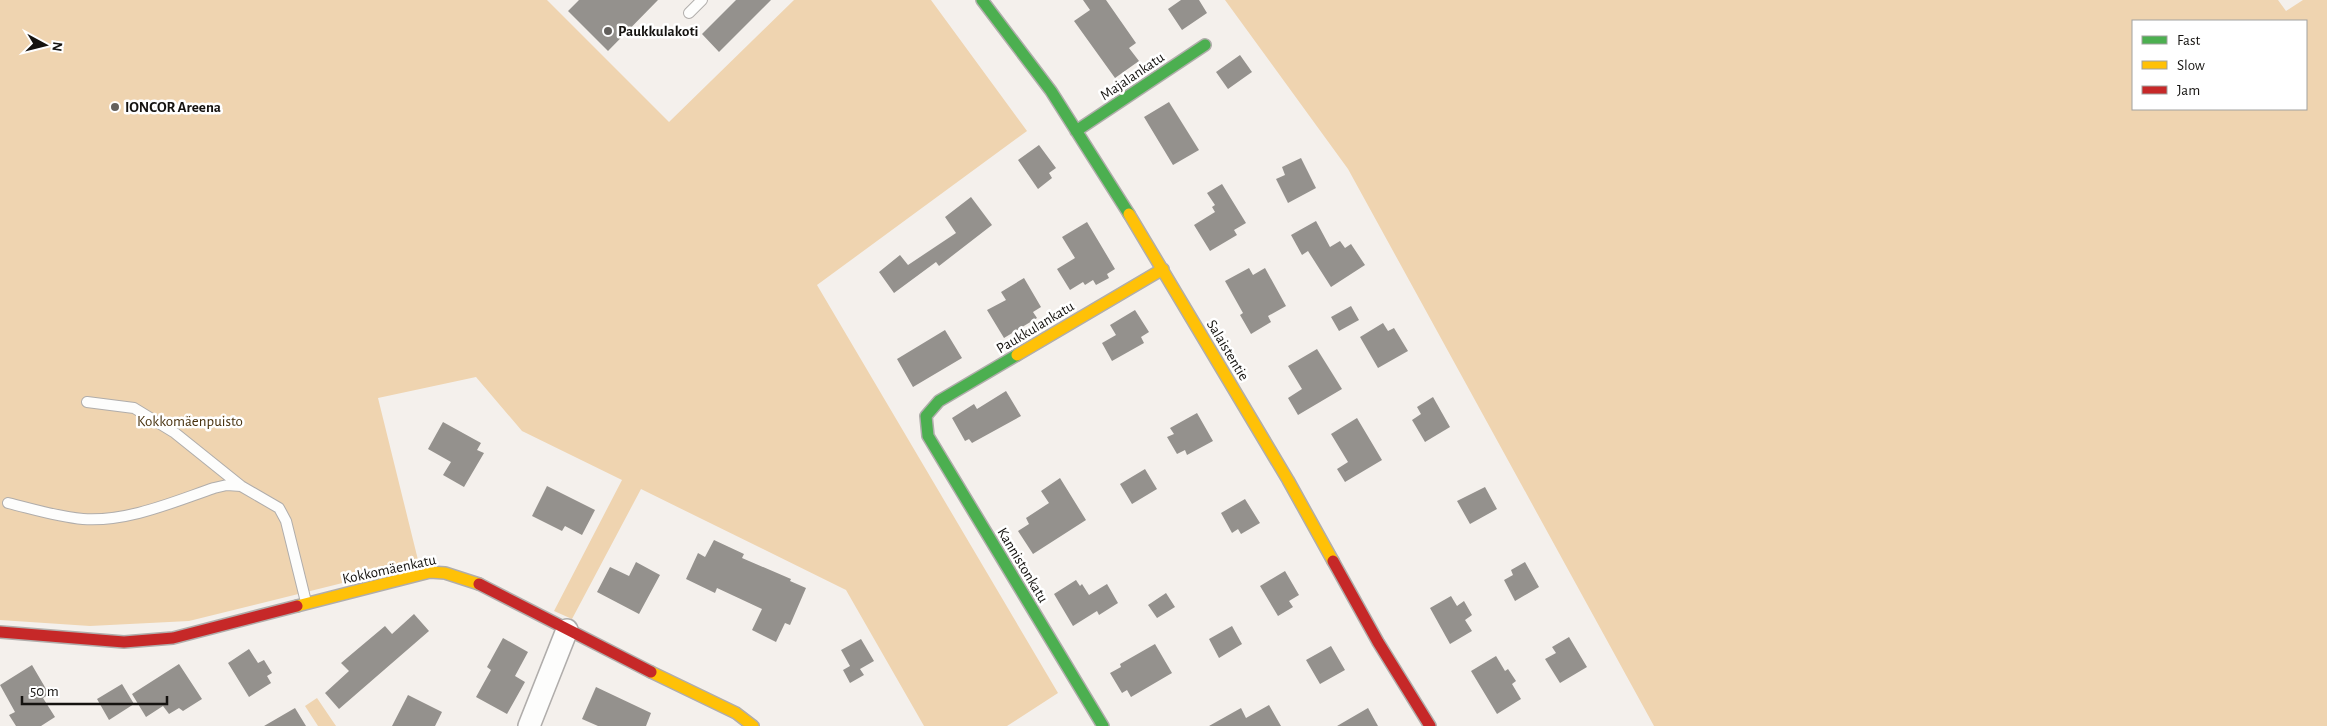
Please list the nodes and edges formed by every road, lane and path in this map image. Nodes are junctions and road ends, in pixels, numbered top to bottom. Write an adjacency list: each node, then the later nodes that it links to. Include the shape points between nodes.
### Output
1 (702, 0): 3 (lane)
2 (982, 0): 5 (street, Salaistentie, via 1052,91)
3 (689, 13)
4 (1205, 44): 5 (street, Majalankatu)
5 (1076, 132): 6 (street, Salaistentie)
6 (1163, 269): 8 (street, Paukkulankatu, via 939,401); 17 (street, Salaistentie, via 1288,480 1378,642)
7 (87, 402): 9 (lane, via 134,408 175,433)
8 (926, 416): 16 (street, Kannistonkatu, via 928,436)
9 (241, 486): 10 (lane, via 214,488 132,515 85,519 58,516); 11 (lane, via 279,508 286,521)
10 (8, 503)
11 (307, 603): 12 (street, Kokkomäenkatu, via 443,571 472,581); 13 (street, Kokkomäenkatu, via 195,634 149,641)
12 (566, 630): 14 (street); 15 (street, Kokkomäenkatu, via 736,713)
13 (0, 632)
14 (529, 726)
15 (753, 726)
16 (1103, 726)
17 (1430, 726)

